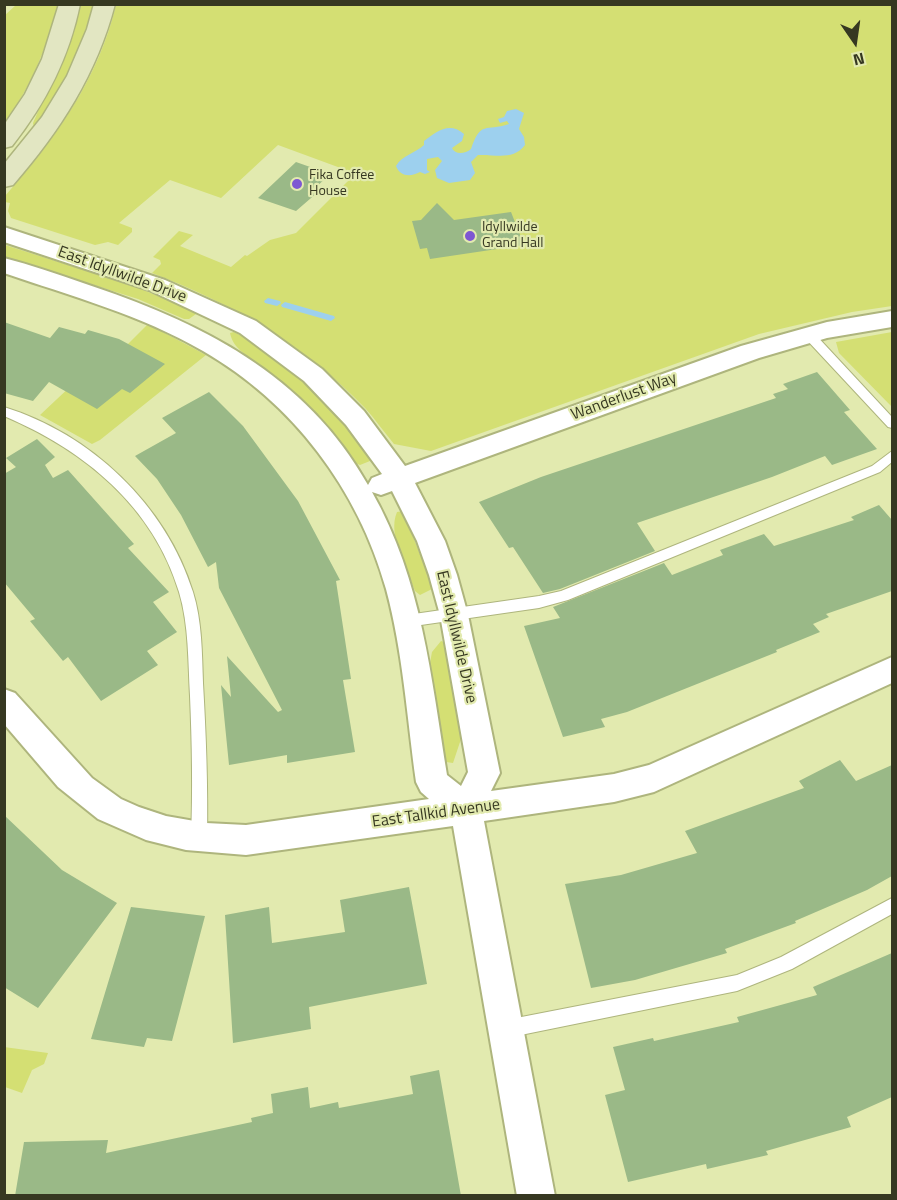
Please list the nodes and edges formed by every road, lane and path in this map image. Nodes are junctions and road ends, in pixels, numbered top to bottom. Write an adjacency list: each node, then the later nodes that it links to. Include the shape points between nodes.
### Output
1 (70, 4): 3 (street, via 51,65 30,105)
2 (105, 4): 4 (street, via 90,52 66,100)
3 (4, 141)
4 (4, 180)
5 (4, 234): 12 (street, East Idyllwilde Drive, via 157,285 248,327 326,386)
6 (4, 265): 13 (street, East Idyllwilde Drive, via 146,313 225,353 299,414)
7 (892, 319): 8 (street, Wanderlust Way)
8 (809, 335): 10 (lane); 12 (street, Wanderlust Way, via 750,352)
9 (4, 411): 19 (lane, via 67,441 125,487 153,522 178,569 193,633)
10 (892, 424)
11 (892, 456): 14 (lane, via 876,468 563,596)
12 (399, 478): 13 (street, Wanderlust Way); 14 (street, East Idyllwilde Drive, via 431,541)
13 (360, 492): 15 (street, East Idyllwilde Drive, via 388,554)
14 (454, 615): 15 (lane); 18 (street, East Idyllwilde Drive, via 484,773)
15 (407, 621): 18 (street, East Idyllwilde Drive, via 432,782)
16 (892, 669): 18 (street, East Tallkid Avenue, via 654,778 614,788)
17 (4, 702): 19 (street, East Tallkid Avenue, via 72,778 102,804 135,821)
18 (466, 809): 19 (street, East Tallkid Avenue, via 272,838); 21 (street)
19 (199, 838)
20 (892, 906): 21 (lane, via 786,963 737,983)
21 (505, 1029): 22 (street)
22 (536, 1196)

